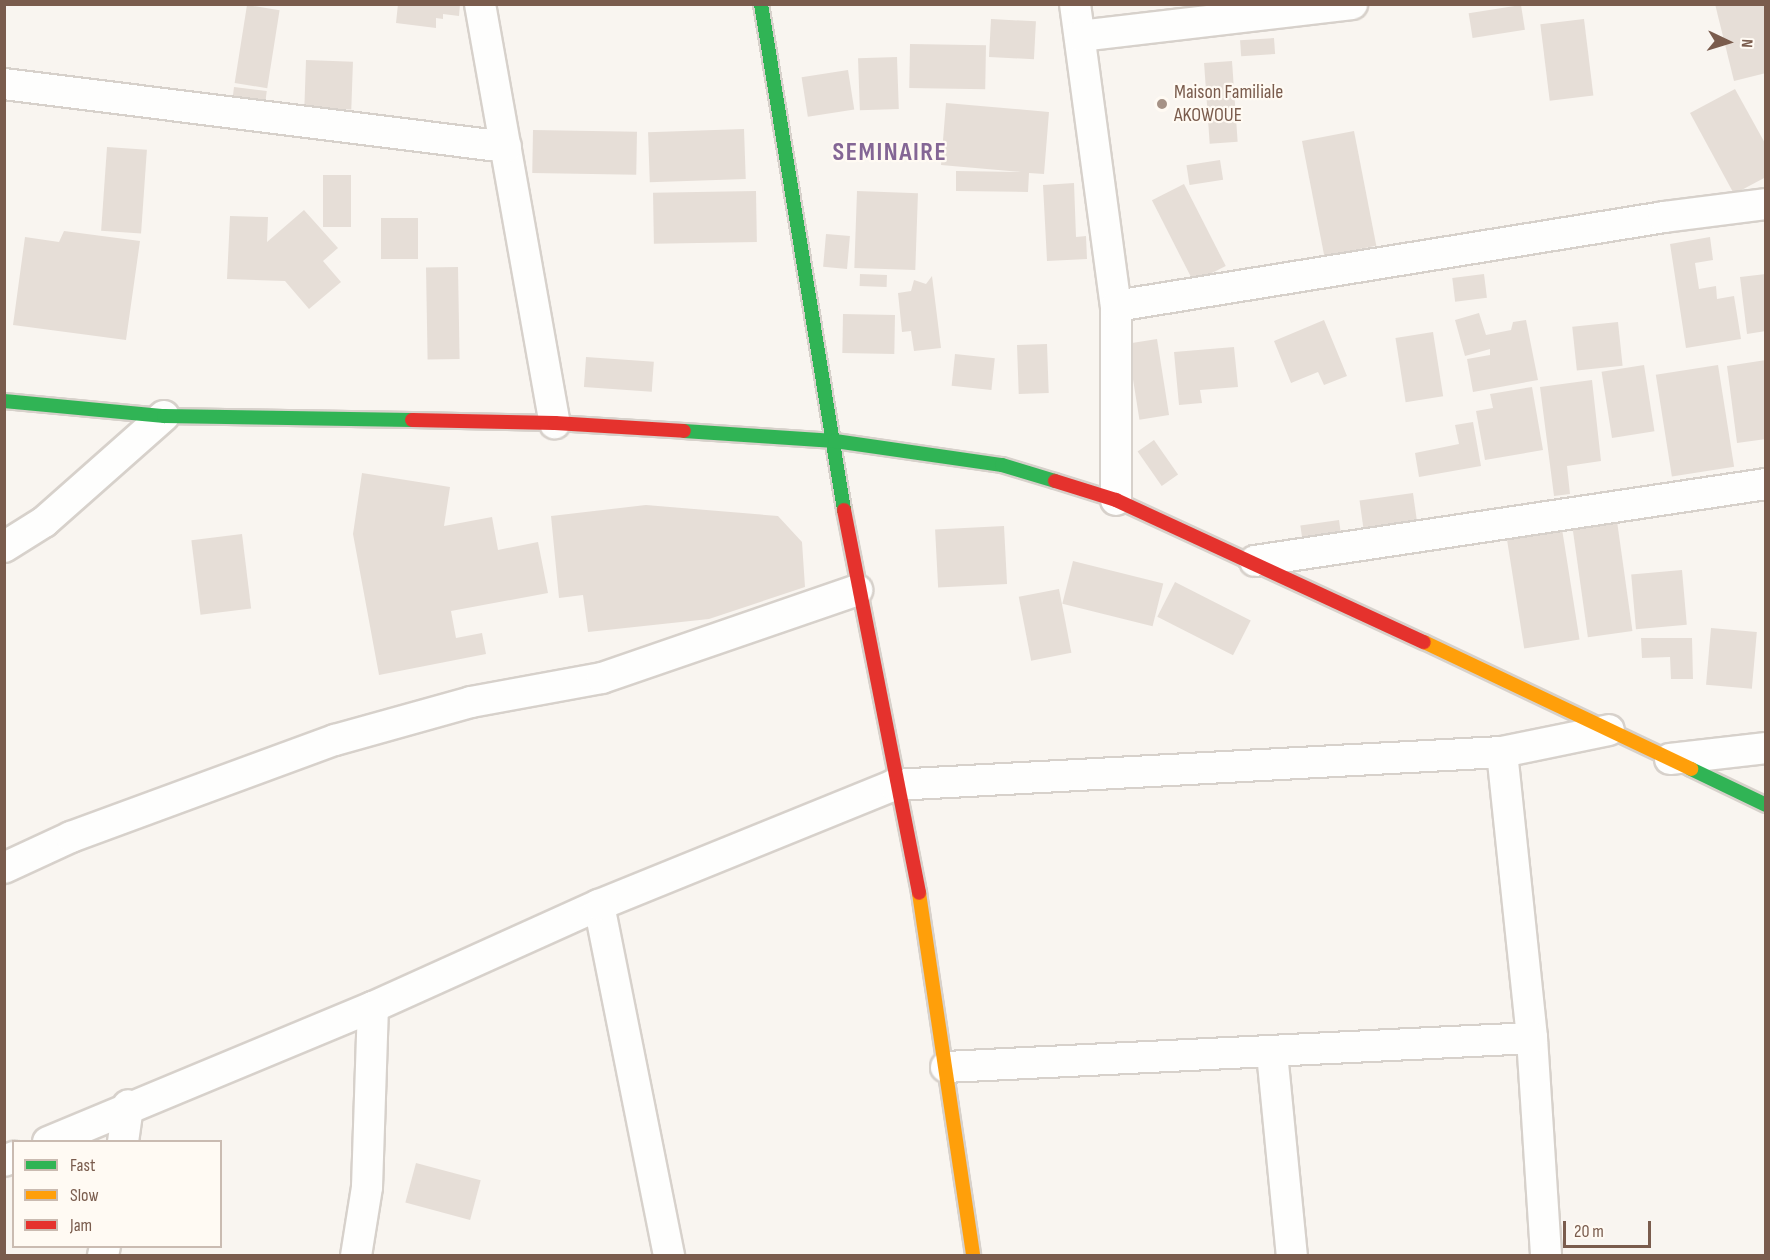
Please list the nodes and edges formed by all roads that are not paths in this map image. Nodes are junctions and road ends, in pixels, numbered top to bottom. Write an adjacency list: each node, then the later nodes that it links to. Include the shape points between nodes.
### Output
1 (480, 4): 7 (street)
2 (761, 4): 13 (street)
3 (1075, 4): 5 (street)
4 (1352, 4): 5 (street)
5 (1080, 36): 9 (street)
6 (4, 84): 7 (street)
7 (506, 147): 12 (street)
8 (1766, 204): 9 (street)
9 (1116, 306): 15 (street)
10 (4, 401): 11 (street)
11 (164, 416): 12 (street); 16 (street, via 44,522)
12 (555, 423): 13 (street)
13 (835, 441): 15 (street, via 1002,465); 18 (street)
14 (1766, 484): 17 (street)
15 (1116, 500): 17 (street)
16 (4, 547)
17 (1255, 561): 19 (street)
18 (857, 590): 23 (street); 25 (street, via 603,678 471,702 335,740 71,837)
19 (1610, 730): 21 (street); 22 (street)
20 (1766, 748): 22 (street)
21 (1502, 752): 23 (street); 28 (street)
22 (1670, 759): 24 (street)
23 (894, 785): 26 (street); 30 (street, via 927,933)
24 (1766, 805)
25 (4, 868)
26 (599, 905): 27 (street); 35 (street)
27 (373, 1007): 31 (street); 34 (street, via 367,1187)
28 (1532, 1038): 29 (street); 38 (street)
29 (1272, 1053): 30 (street); 37 (street)
30 (946, 1067): 36 (street)
31 (128, 1105): 32 (street); 33 (street)
32 (52, 1140)
33 (123, 1140)
34 (357, 1256)
35 (669, 1256)
36 (973, 1256)
37 (1292, 1256)
38 (1546, 1256)

